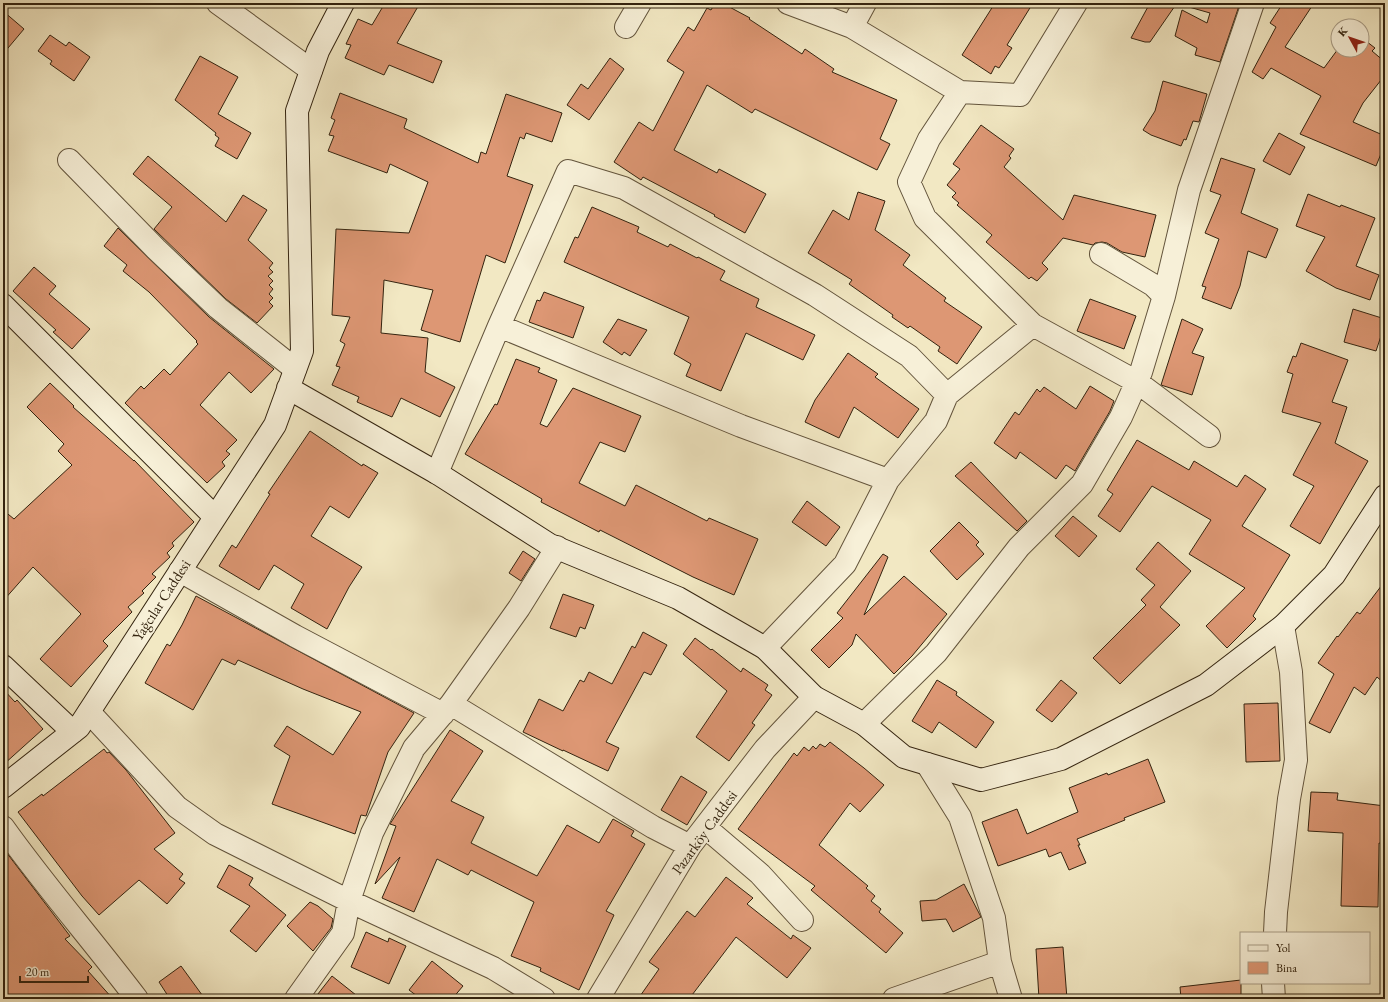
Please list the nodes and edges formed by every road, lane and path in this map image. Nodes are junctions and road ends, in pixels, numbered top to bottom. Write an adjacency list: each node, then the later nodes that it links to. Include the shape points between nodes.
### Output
1 (218, 3): 10 (street)
2 (344, 3): 10 (street, Yağcılar Caddesi, via 318,51)
3 (640, 3): 8 (street)
4 (788, 3): 9 (street)
5 (865, 3): 9 (street)
6 (1076, 3): 11 (street, via 1020,95)
7 (1252, 3): 14 (street, via 1189,190)
8 (626, 26)
9 (852, 27): 11 (street)
10 (311, 70): 18 (street, Yağcılar Caddesi, via 297,111 302,351)
11 (960, 92): 16 (street, via 929,139 909,182 925,218)
12 (69, 160): 18 (street, via 156,250)
13 (1101, 254): 14 (street, via 1153,285)
14 (1164, 296): 19 (street)
15 (3, 305): 25 (street)
16 (1033, 325): 19 (street); 20 (street)
17 (499, 326): 20 (street, via 568,171 624,188 815,295 909,356); 22 (street); 23 (street, via 741,426)
18 (292, 378): 22 (street); 25 (street, Yağcılar Caddesi, via 274,425)
19 (1136, 382): 21 (street); 34 (street, via 1121,417 1082,484 1019,547 936,653)
20 (947, 396): 23 (street, via 936,421)
21 (1209, 436)
22 (436, 473): 26 (street)
23 (888, 480): 29 (street, via 845,564)
24 (1385, 496): 28 (street, via 1334,575)
25 (215, 517): 27 (street, Yağcılar Caddesi)
26 (557, 547): 29 (street, via 678,598); 32 (street, via 519,608)
27 (180, 571): 32 (street, via 294,636); 33 (street, Yağcılar Caddesi)
28 (1283, 626): 36 (street, via 1206,685 1062,759 981,780); 43 (street, via 1291,672 1296,760 1288,807)
29 (765, 648): 31 (street)
30 (3, 666): 35 (street)
31 (814, 698): 34 (street); 39 (street, Pazarköy Caddesi, via 765,749)
32 (447, 709): 40 (street); 41 (street, via 414,748 372,833)
33 (89, 712): 35 (street, Yağcılar Caddesi, via 80,727); 41 (street, via 178,807 208,830)
34 (864, 724): 36 (street, via 904,757)
35 (72, 732): 37 (street, Yağcılar Caddesi)
36 (927, 764): 44 (street, via 960,817 994,918)
37 (3, 787)
38 (3, 826): 46 (street, via 34,870)
39 (705, 827): 40 (street, Pazarköy Caddesi); 42 (street, via 760,874)
40 (690, 846): 49 (street, Pazarköy Caddesi)
41 (349, 901): 47 (street, via 343,933); 48 (street, via 493,968)
42 (802, 920)
43 (1275, 932)
44 (1000, 962): 50 (street); 51 (street)
45 (1273, 984): 52 (street)
46 (137, 999)
47 (296, 999)
48 (544, 999)
49 (598, 999)
50 (894, 999)
51 (1010, 999)
52 (1274, 999)

